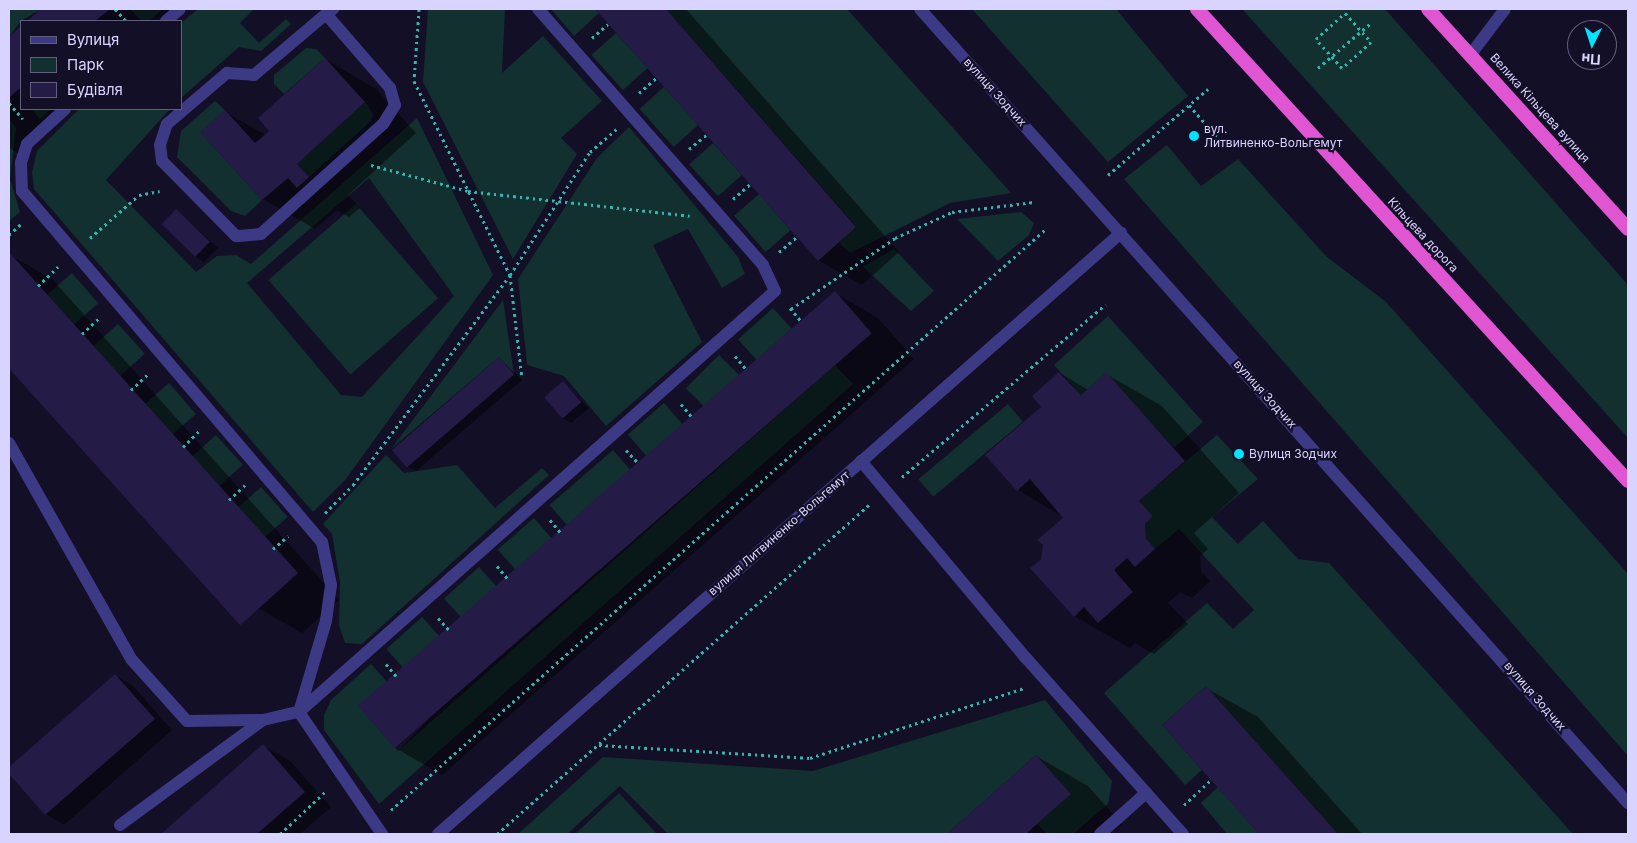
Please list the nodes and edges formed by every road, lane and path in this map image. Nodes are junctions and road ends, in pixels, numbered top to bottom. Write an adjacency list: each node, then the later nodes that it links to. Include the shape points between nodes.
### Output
1 (115, 9): 10 (path)
2 (180, 9): 11 (street)
3 (419, 9): 25 (path, via 414,81)
4 (538, 9): 20 (street)
5 (920, 9): 31 (street, вулиця Зодчих)
6 (1197, 9): 42 (highway, Кільцева дорога)
7 (1428, 9): 14 (highway, Велика Кільцева вулиця)
8 (1505, 9): 14 (street)
9 (330, 11): 22 (street, via 390,88 394,104 384,124); 24 (street, via 254,75 228,73 167,124 160,145 162,162)
10 (125, 20)
11 (167, 20)
12 (1372, 22): 13 (path)
13 (1361, 31): 15 (path); 15 (path, via 1371,42 1342,68); 15 (path, via 1345,13 1316,39)
14 (1471, 54): 30 (highway, Велика Кільцева вулиця)
15 (1331, 56): 16 (path)
16 (1318, 68)
17 (1208, 89): 18 (path)
18 (1189, 104): 21 (path); 23 (path)
19 (65, 110): 32 (street, via 27,144 21,163 22,192)
20 (631, 114): 27 (path, via 590,152); 28 (street)
21 (1225, 146)
22 (346, 158): 24 (street, via 261,234 248,238 236,236); 25 (path)
23 (1108, 175)
24 (186, 185): 32 (path, via 139,195)
25 (468, 191): 27 (path); 33 (path)
26 (1033, 202): 37 (path, via 952,212 895,238)
27 (559, 204): 28 (path); 33 (path)
28 (722, 219): 46 (street, via 764,265 775,291)
29 (1047, 228): 55 (path)
30 (1628, 229)
31 (1121, 233): 41 (street, вулиця Литвиненко-Вольгемут); 52 (street, вулиця Зодчих)
32 (71, 254): 34 (path); 35 (street)
33 (510, 275): 39 (path); 44 (path, via 353,485)
34 (38, 286)
35 (115, 304): 38 (path); 44 (street)
36 (1106, 304): 43 (path)
37 (791, 309)
38 (82, 334)
39 (522, 378)
40 (9, 443): 47 (street, via 132,660 187,721)
41 (861, 461): 43 (street); 57 (street, вулиця Литвиненко-Вольгемут)
42 (1628, 481)
43 (887, 490): 45 (street); 48 (path)
44 (312, 527): 46 (street, via 322,542 331,584 326,621)
45 (1046, 680): 48 (path, via 810,758); 51 (street)
46 (299, 712): 47 (street); 49 (street)
47 (263, 720): 54 (street)
48 (598, 745): 58 (path)
49 (341, 778): 55 (street); 56 (path)
50 (1211, 780): 53 (path)
51 (1146, 794): 53 (street); 59 (street)
52 (1628, 803)
53 (1168, 818): 60 (street)
54 (120, 825)
55 (379, 829)
56 (280, 834)
57 (438, 834)
58 (496, 834)
59 (1100, 834)
60 (1183, 834)

